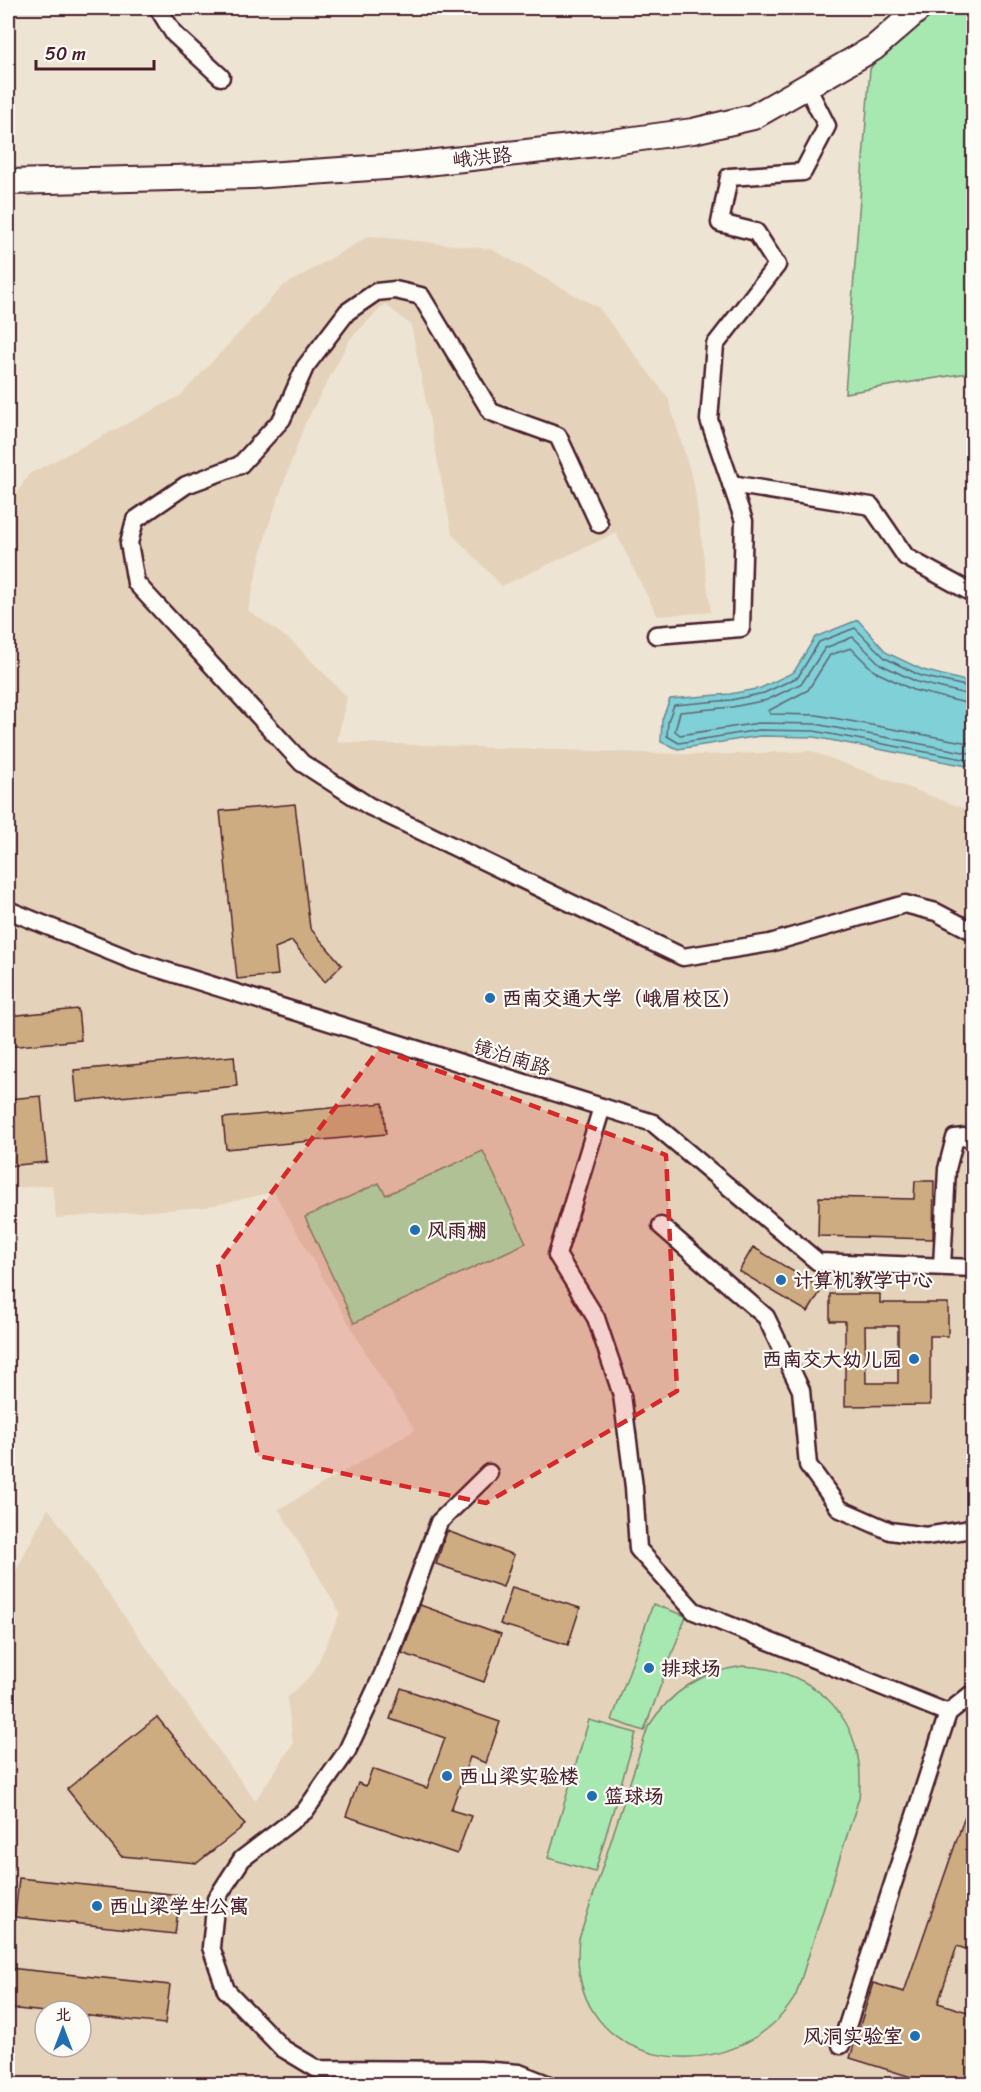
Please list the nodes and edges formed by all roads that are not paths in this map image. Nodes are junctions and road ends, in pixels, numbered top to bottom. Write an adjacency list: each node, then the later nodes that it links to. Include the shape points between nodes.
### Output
1 (158, 8): 3 (street, via 174,34)
2 (920, 8): 4 (main road, 峨洪路, via 874,48)
3 (221, 77)
4 (807, 87): 5 (main road, 峨洪路, via 753,117 693,131 597,144 400,166 252,176); 6 (street, via 827,126 803,172 729,177 720,223 756,232 777,266 715,345 709,420)
5 (8, 182)
6 (731, 484): 8 (street, via 871,506 906,557); 9 (street, via 744,521 741,628)
7 (598, 524): 11 (street, via 558,436 491,412 421,296 395,290 376,292 346,312 305,367 282,419 240,465 186,485 135,519 129,543 136,583 302,763 369,806 683,957 770,943 905,904 936,912)
8 (974, 594)
9 (656, 635)
10 (8, 910): 12 (street, 镜泊南路, via 134,961)
11 (974, 932)
12 (602, 1107): 15 (street, 镜泊南路, via 653,1123 818,1262); 20 (street, via 557,1255 597,1318 622,1395 638,1550 694,1611)
13 (974, 1136): 15 (street, via 955,1138 947,1169)
14 (661, 1226): 18 (street, via 766,1317 801,1390 808,1465 840,1509 890,1531 926,1536)
15 (942, 1266): 16 (street, 镜泊南路)
16 (974, 1268)
17 (489, 1473): 22 (street, via 439,1522 383,1674 348,1751 305,1811 242,1859 216,1899 211,1947 226,1990 282,2048 317,2069 480,2070 519,2073)
18 (974, 1526)
19 (974, 1692): 20 (street)
20 (948, 1713): 21 (street)
21 (841, 2045)
22 (548, 2085)

